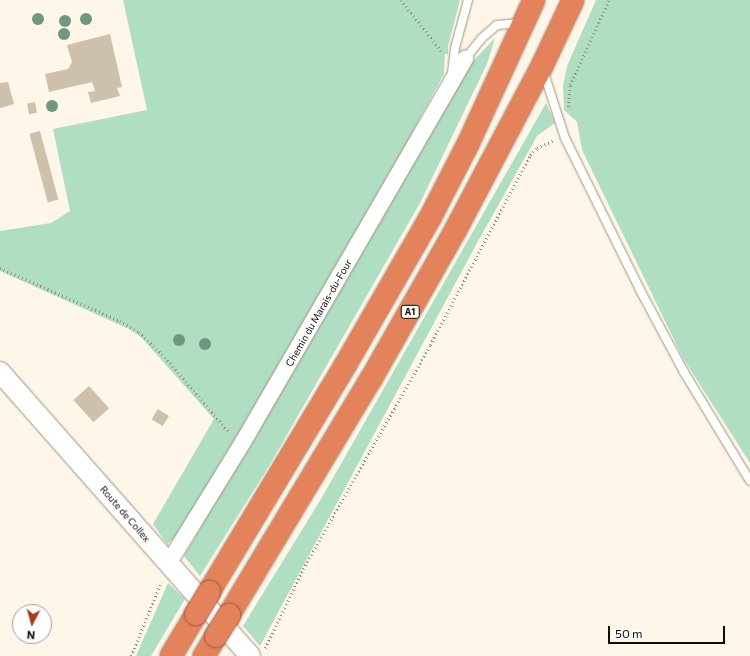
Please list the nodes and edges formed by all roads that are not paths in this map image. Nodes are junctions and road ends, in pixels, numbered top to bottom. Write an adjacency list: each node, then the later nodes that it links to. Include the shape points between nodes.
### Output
1 (468, 0): 5 (lane)
2 (534, 0): 4 (highway)
3 (573, 0): 6 (highway, A1)
4 (524, 23): 5 (lane, via 497,25); 11 (highway, bridge, via 430,218 346,364)
5 (459, 61): 9 (street, Chemin du Marais-du-Four, via 450,84 243,442)
6 (542, 66): 8 (lane, via 565,138 684,372); 12 (highway, A1, bridge, via 417,299)
7 (0, 372): 9 (street, Route de Collex)
8 (750, 481)
9 (168, 564): 10 (street, Route de Collex)
10 (256, 655)
11 (171, 656)
12 (204, 656)

